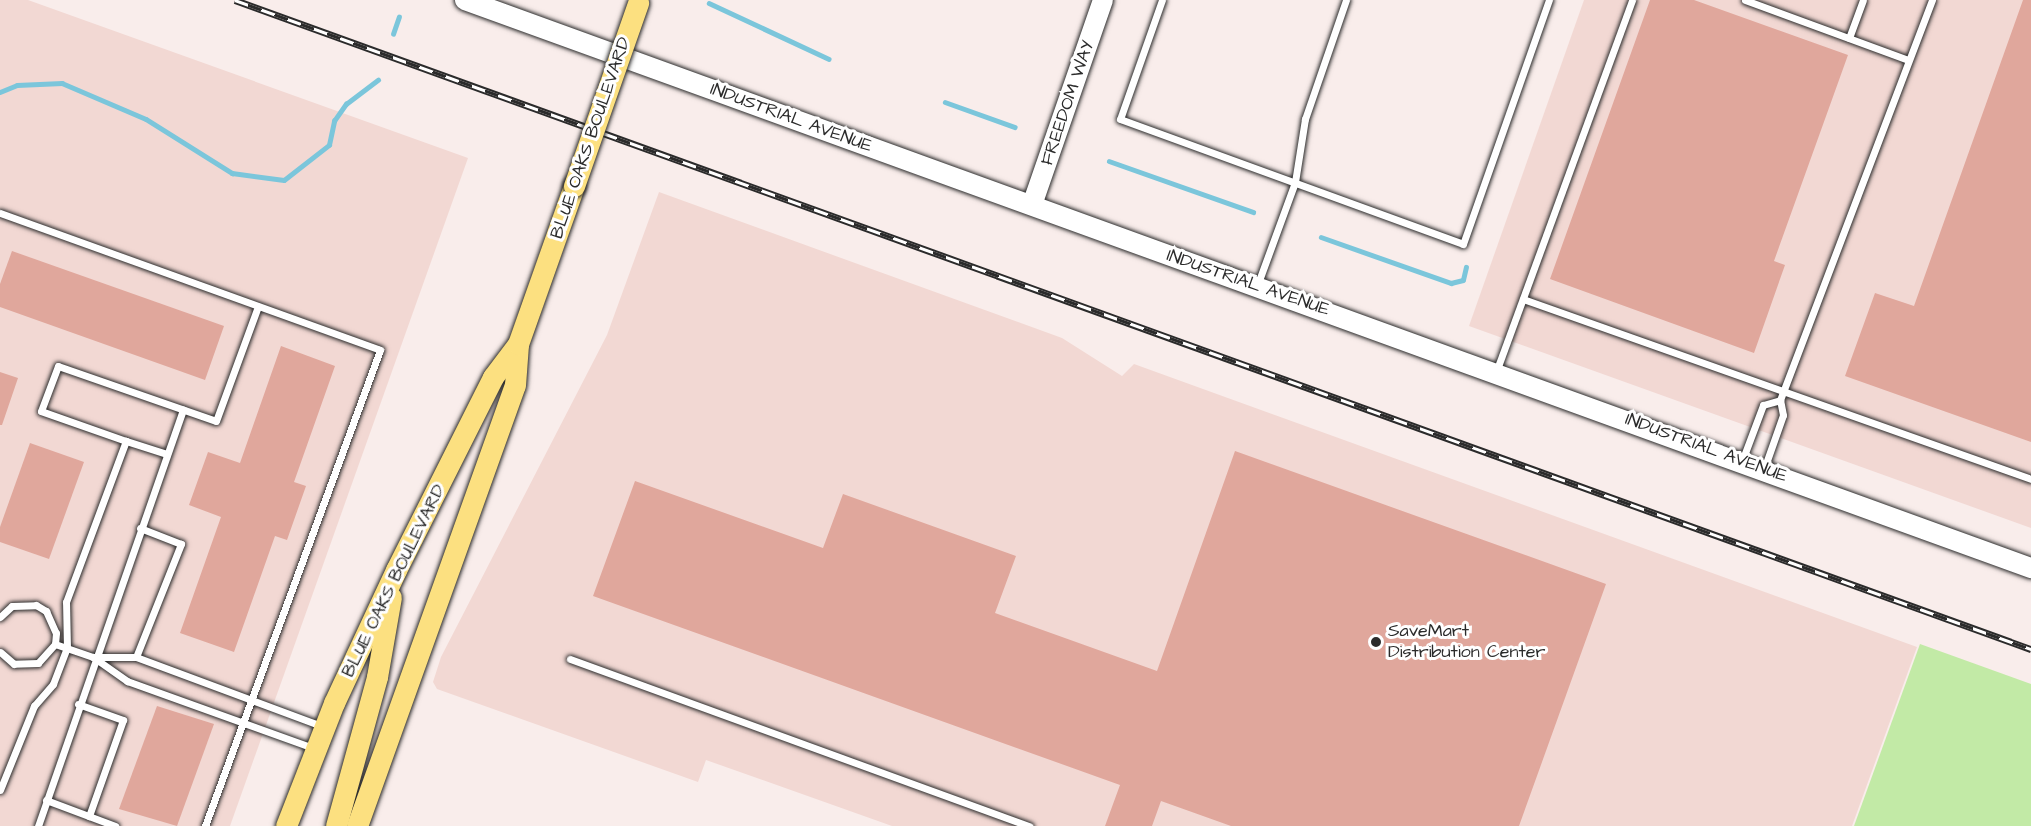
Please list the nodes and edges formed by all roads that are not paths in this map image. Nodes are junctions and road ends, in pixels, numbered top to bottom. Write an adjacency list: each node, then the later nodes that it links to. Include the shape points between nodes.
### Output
1 (465, 0): 14 (street, INDUSTRIAL AVENUE)
2 (1103, 0): 14 (street, FREEDOM WAY)
3 (1162, 0): 13 (lane, via 1120,119)
4 (1346, 0): 13 (lane, via 1305,119)
5 (1549, 0): 13 (lane, via 1463,244)
6 (1632, 0): 17 (lane)
7 (1746, 0): 11 (lane)
8 (1863, 0): 11 (lane)
9 (1932, 0): 12 (lane)
10 (639, 2): 19 (main road, BLUE OAKS BOULEVARD, bridge)
11 (1849, 38): 12 (lane)
12 (1908, 60): 21 (lane)
13 (1295, 182): 16 (lane)
14 (1032, 205): 16 (street, INDUSTRIAL AVENUE)
15 (0, 213): 18 (lane)
16 (1257, 286): 20 (street, INDUSTRIAL AVENUE)
17 (1523, 299): 20 (lane); 21 (lane)
18 (258, 306): 23 (lane, via 216,421); 39 (lane, via 380,350)
19 (518, 344): 31 (main road, BLUE OAKS BOULEVARD, via 493,377); 52 (main road, BLUE OAKS BOULEVARD, via 515,385)
20 (1496, 372): 26 (street, INDUSTRIAL AVENUE)
21 (1784, 393): 22 (lane); 28 (lane)
22 (1780, 400): 26 (lane, via 1763,405); 27 (lane, via 1784,414)
23 (183, 410): 24 (lane, via 58,366 42,411); 25 (lane)
24 (126, 441): 25 (lane); 34 (lane, via 66,602)
25 (167, 454): 29 (lane)
26 (1742, 461): 27 (street, INDUSTRIAL AVENUE)
27 (1764, 469): 30 (street, INDUSTRIAL AVENUE)
28 (2031, 479)
29 (140, 528): 36 (lane); 37 (lane, via 181,544)
30 (2031, 568)
31 (396, 570): 42 (main road, BLUE OAKS BOULEVARD); 51 (main road, via 377,677)
32 (0, 617): 33 (lane, via 12,606 36,605 53,621)
33 (55, 644): 34 (lane); 35 (lane, via 48,656 26,666)
34 (67, 648): 36 (lane); 44 (lane, via 53,684 34,706)
35 (0, 652)
36 (93, 657): 37 (lane); 40 (lane); 41 (lane, via 127,681)
37 (136, 657): 39 (lane)
38 (570, 659): 53 (lane)
39 (252, 700): 41 (lane); 42 (lane)
40 (78, 704): 45 (lane); 46 (lane, via 123,720)
41 (244, 721): 43 (lane); 49 (lane)
42 (324, 727): 43 (main road, BLUE OAKS BOULEVARD)
43 (315, 749): 50 (main road, BLUE OAKS BOULEVARD)
44 (0, 790)
45 (46, 800): 46 (lane); 47 (lane)
46 (89, 816): 48 (lane)
47 (38, 826)
48 (115, 826)
49 (205, 826)
50 (286, 826)
51 (336, 826)
52 (357, 826)
53 (1030, 826)

